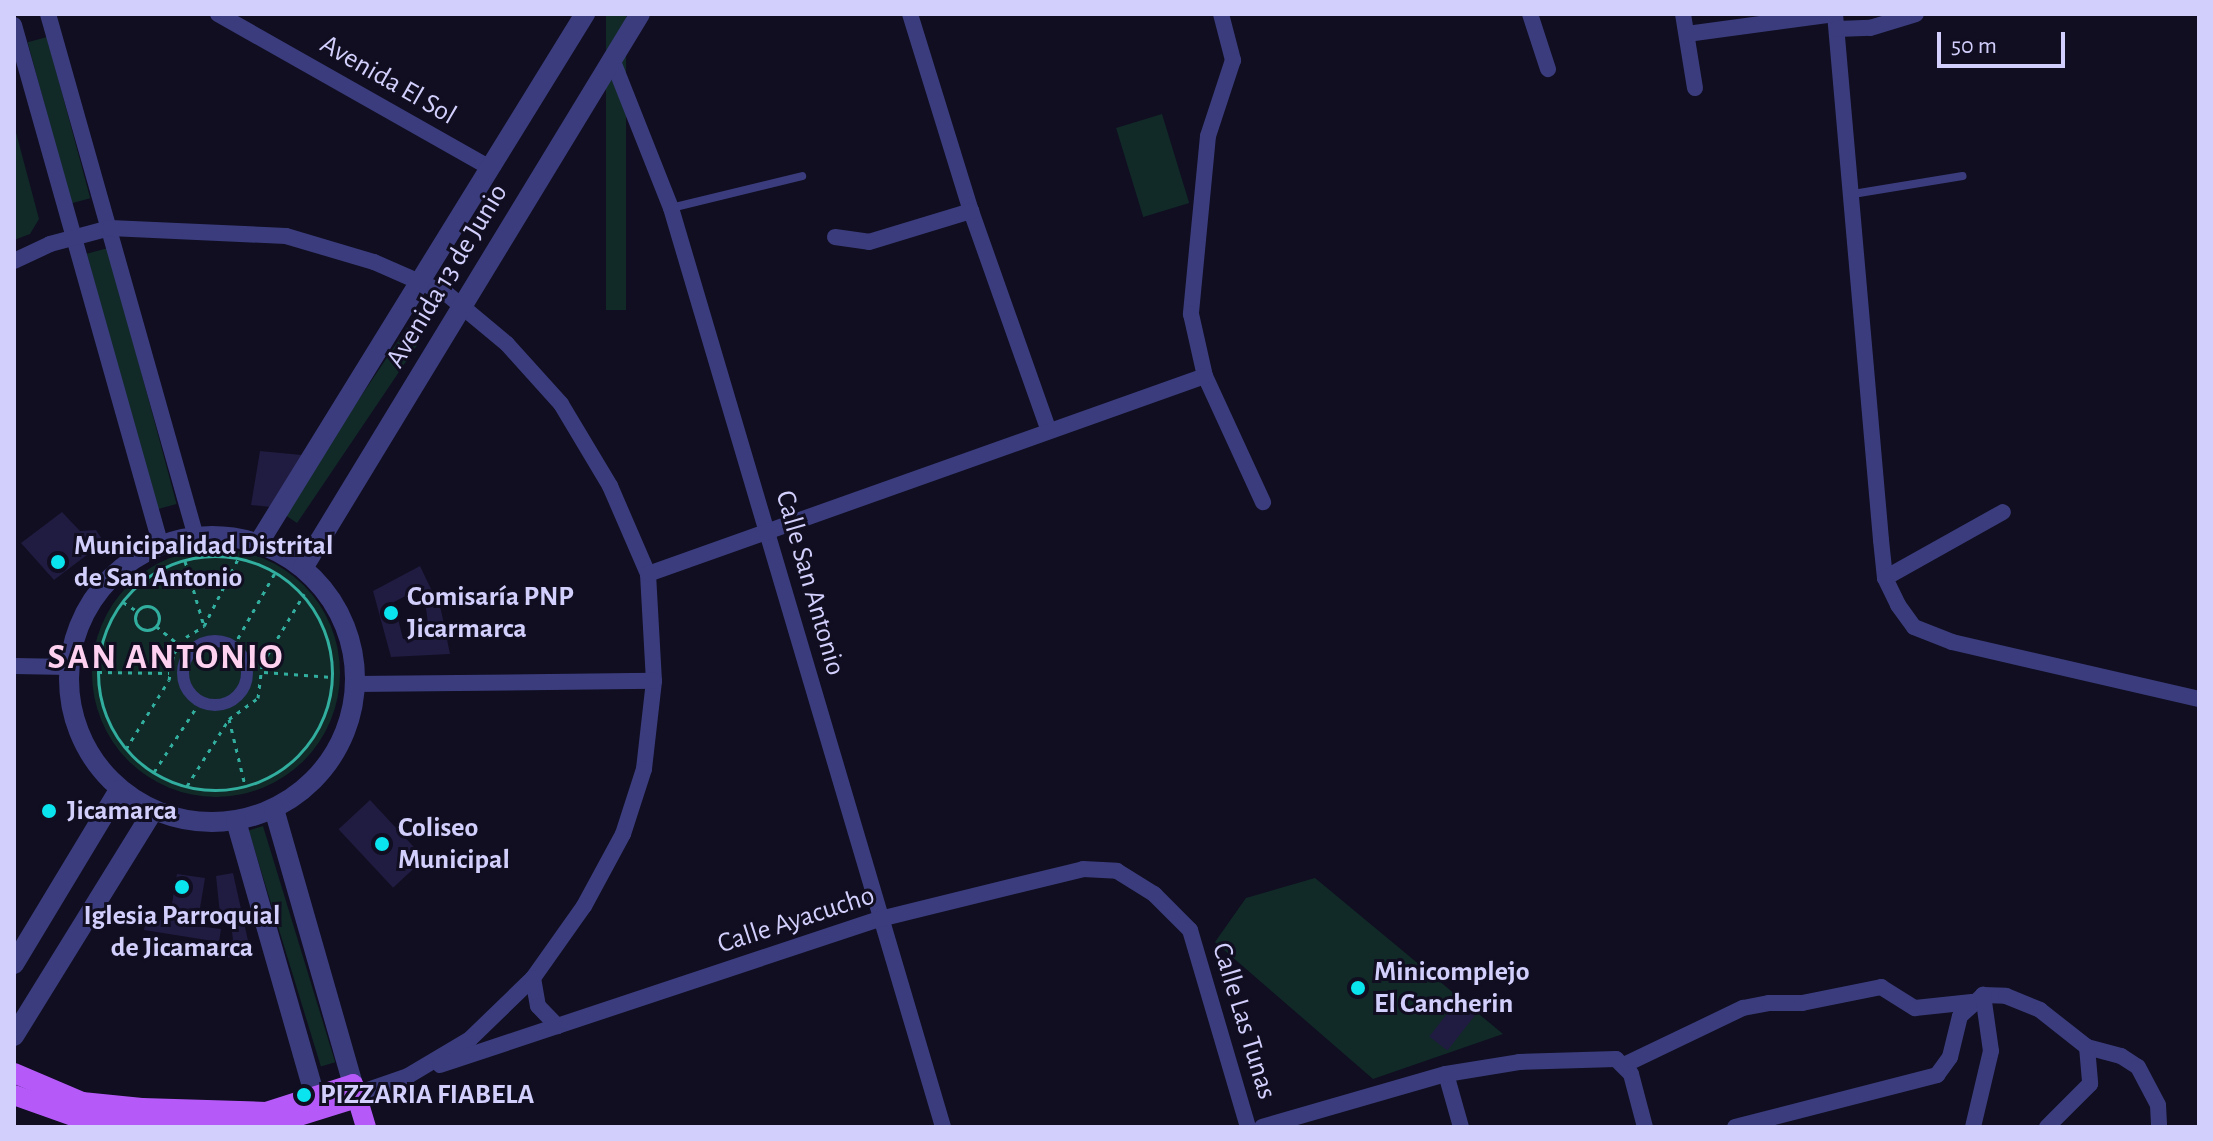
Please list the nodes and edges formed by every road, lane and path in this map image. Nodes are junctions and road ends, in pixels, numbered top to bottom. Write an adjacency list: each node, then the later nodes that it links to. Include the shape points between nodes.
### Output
1 (48, 14): 23 (street)
2 (218, 14): 17 (street, Avenida El Sol)
3 (585, 14): 17 (street, Avenida 13 de Junio)
4 (640, 14): 13 (street, Avenida 13 de Junio)
5 (910, 14): 22 (street)
6 (1221, 14): 29 (street, via 1233,60 1208,136 1191,314)
7 (1530, 14): 15 (street)
8 (1683, 14): 12 (street)
9 (1916, 14): 10 (street, via 1870,28)
10 (1835, 19): 12 (street); 20 (street)
11 (14, 25): 14 (street)
12 (1687, 34): 16 (street)
13 (612, 59): 21 (street, Calle San Antonio); 28 (street, Avenida 13 de Junio)
14 (19, 61): 25 (street)
15 (1548, 69)
16 (1695, 88)
17 (490, 168): 27 (street, Avenida 13 de Junio)
18 (802, 176): 21 (lane)
19 (1963, 176): 20 (lane)
20 (1853, 194): 42 (street)
21 (671, 208): 33 (street, Calle San Antonio)
22 (971, 211): 24 (street, via 869,242); 30 (street)
23 (110, 228): 25 (street); 27 (street, via 286,236); 34 (street)
24 (835, 237)
25 (73, 238): 26 (street); 36 (street)
26 (14, 261)
27 (420, 282): 28 (street); 35 (street, Avenida 13 de Junio)
28 (462, 306): 39 (street, Avenida 13 de Junio); 41 (street, via 507,344 561,404 610,486)
29 (1205, 376): 30 (street); 31 (street)
30 (1049, 431): 33 (street)
31 (1263, 502)
32 (2003, 512): 42 (street)
33 (768, 531): 41 (street); 69 (street, Calle San Antonio)
34 (196, 537): 35 (street); 36 (street)
35 (258, 544): 39 (street)
36 (161, 546): 51 (street, via 108,581 75,636)
37 (239, 557): 38 (path); 40 (path); 47 (path)
38 (184, 560): 44 (path, via 161,569); 47 (path)
39 (303, 568): 57 (street, via 343,620)
40 (276, 571): 43 (path); 49 (path)
41 (648, 574): 56 (street)
42 (1885, 578): 58 (street, via 1914,627)
43 (304, 594): 53 (path, via 262,664); 55 (path, via 327,633)
44 (122, 601): 45 (path); 52 (path, via 109,623)
45 (137, 611): 46 (path, via 138,627); 46 (path, via 149,606 157,610)
46 (156, 626): 48 (path)
47 (204, 626): 48 (path)
48 (179, 644): 54 (path)
49 (233, 647): 59 (street, via 245,661 243,690 219,705); 59 (street, via 215,641 190,653 183,680)
50 (14, 666): 51 (street)
51 (69, 667): 65 (street, via 70,702 79,735)
52 (98, 672): 54 (path); 61 (path, via 105,713)
53 (264, 672): 55 (path); 60 (path, via 258,698)
54 (169, 673): 61 (path)
55 (333, 677): 63 (path, via 316,734 273,775)
56 (654, 681): 57 (street); 72 (street, via 644,769 623,834 584,906)
57 (355, 684): 66 (street, via 340,744 300,792)
58 (2199, 699)
59 (200, 702): 62 (path)
60 (229, 719): 63 (path); 64 (path)
61 (126, 750): 62 (path)
62 (154, 773): 64 (path)
63 (246, 786): 64 (path)
64 (186, 787)
65 (119, 790): 67 (street); 71 (street)
66 (274, 809): 68 (street); 81 (street)
67 (153, 811): 68 (street, via 194,822); 75 (street)
68 (236, 821): 83 (street)
69 (880, 919): 70 (street, Calle Ayacucho, via 1083,869 1117,871 1154,894); 74 (street, Calle Ayacucho); 86 (street, Calle San Antonio)
70 (1190, 930): 87 (street, Calle Las Tunas)
71 (14, 964)
72 (533, 978): 74 (street, via 538,1006); 80 (street, via 470,1039)
73 (1977, 998): 76 (street, via 2006,996 2040,1010); 77 (street, via 1915,1008 1881,987 1802,1003 1769,1003 1743,1008); 91 (street, via 1960,1016 1950,1057 1937,1075); 92 (street, via 1991,1051)
74 (557, 1026): 80 (street, Calle Ayacucho)
75 (14, 1036)
76 (2087, 1047): 93 (street, via 2090,1084); 94 (street, via 2121,1056 2138,1067 2158,1105)
77 (1621, 1061): 79 (street, via 1519,1062); 90 (street)
78 (14, 1073): 83 (main road, via 82,1102)
79 (1446, 1074): 88 (street); 89 (street)
80 (408, 1076): 81 (street)
81 (355, 1092): 83 (main road); 85 (main road)
82 (14, 1095): 84 (main road, via 87,1121)
83 (319, 1111): 84 (main road, via 267,1126)
84 (162, 1126)
85 (366, 1127)
86 (943, 1127)
87 (1248, 1127)
88 (1262, 1127)
89 (1461, 1127)
90 (1645, 1127)
91 (1735, 1127)
92 (1973, 1127)
93 (2047, 1127)
94 (2159, 1127)

